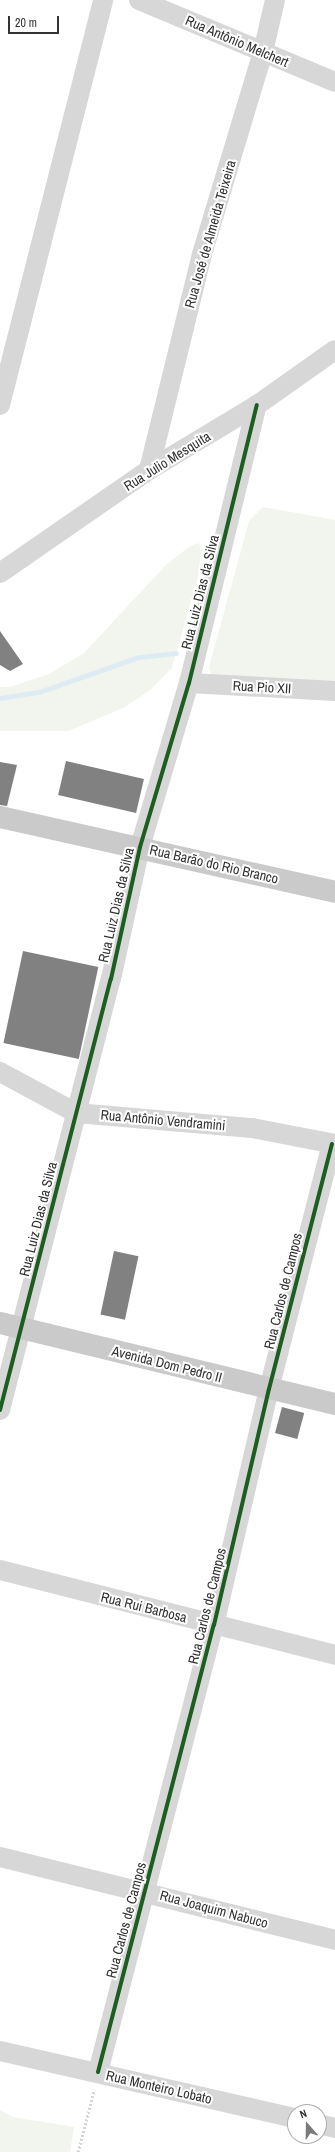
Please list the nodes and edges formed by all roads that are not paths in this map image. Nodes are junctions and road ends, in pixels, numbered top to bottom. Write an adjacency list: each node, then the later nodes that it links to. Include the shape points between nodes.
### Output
1 (103, 0): 7 (street)
2 (139, 0): 4 (street, Rua Antônio Melchert)
3 (275, 0): 4 (street, Rua José de Almeida Teixeira)
4 (263, 52): 5 (street, Rua Antônio Melchert); 9 (street, Rua José de Almeida Teixeira, via 202,254)
5 (335, 82)
6 (335, 350): 8 (street, Rua Julio Mesquita)
7 (0, 405)
8 (257, 405): 9 (street, Rua Julio Mesquita); 11 (street, Rua Luiz Dias da Silva)
9 (149, 470): 10 (street, Rua Julio Mesquita)
10 (0, 573)
11 (189, 684): 12 (street, Rua Pio XII); 14 (street, Rua Luiz Dias da Silva)
12 (335, 691)
13 (0, 817): 14 (main road, Rua Barão do Rio Branco)
14 (140, 847): 15 (main road, Rua Barão do Rio Branco); 17 (street, Rua Luiz Dias da Silva, via 111,979)
15 (335, 892)
16 (0, 1072): 17 (street, Rua Antônio Vendramini)
17 (76, 1113): 18 (street, Rua Antônio Vendramini, via 252,1128); 20 (street, Rua Luiz Dias da Silva)
18 (334, 1144): 21 (street, Rua Carlos de Campos)
19 (0, 1323): 20 (main road, Avenida Dom Pedro II)
20 (22, 1328): 21 (main road, Avenida Dom Pedro II); 23 (street, Rua Luiz Dias da Silva)
21 (269, 1389): 22 (main road, Avenida Dom Pedro II); 25 (street, Rua Carlos de Campos)
22 (335, 1404)
23 (0, 1410)
24 (0, 1570): 25 (street, Rua Rui Barbosa)
25 (214, 1625): 26 (street, Rua Rui Barbosa); 28 (street, Rua Carlos de Campos)
26 (335, 1655)
27 (0, 1857): 28 (street, Rua Joaquim Nabuco)
28 (145, 1891): 29 (street, Rua Joaquim Nabuco); 31 (street, Rua Carlos de Campos)
29 (335, 1940)
30 (0, 2051): 31 (street, Rua Monteiro Lobato)
31 (98, 2072): 32 (street, Rua Monteiro Lobato)
32 (287, 2116)

